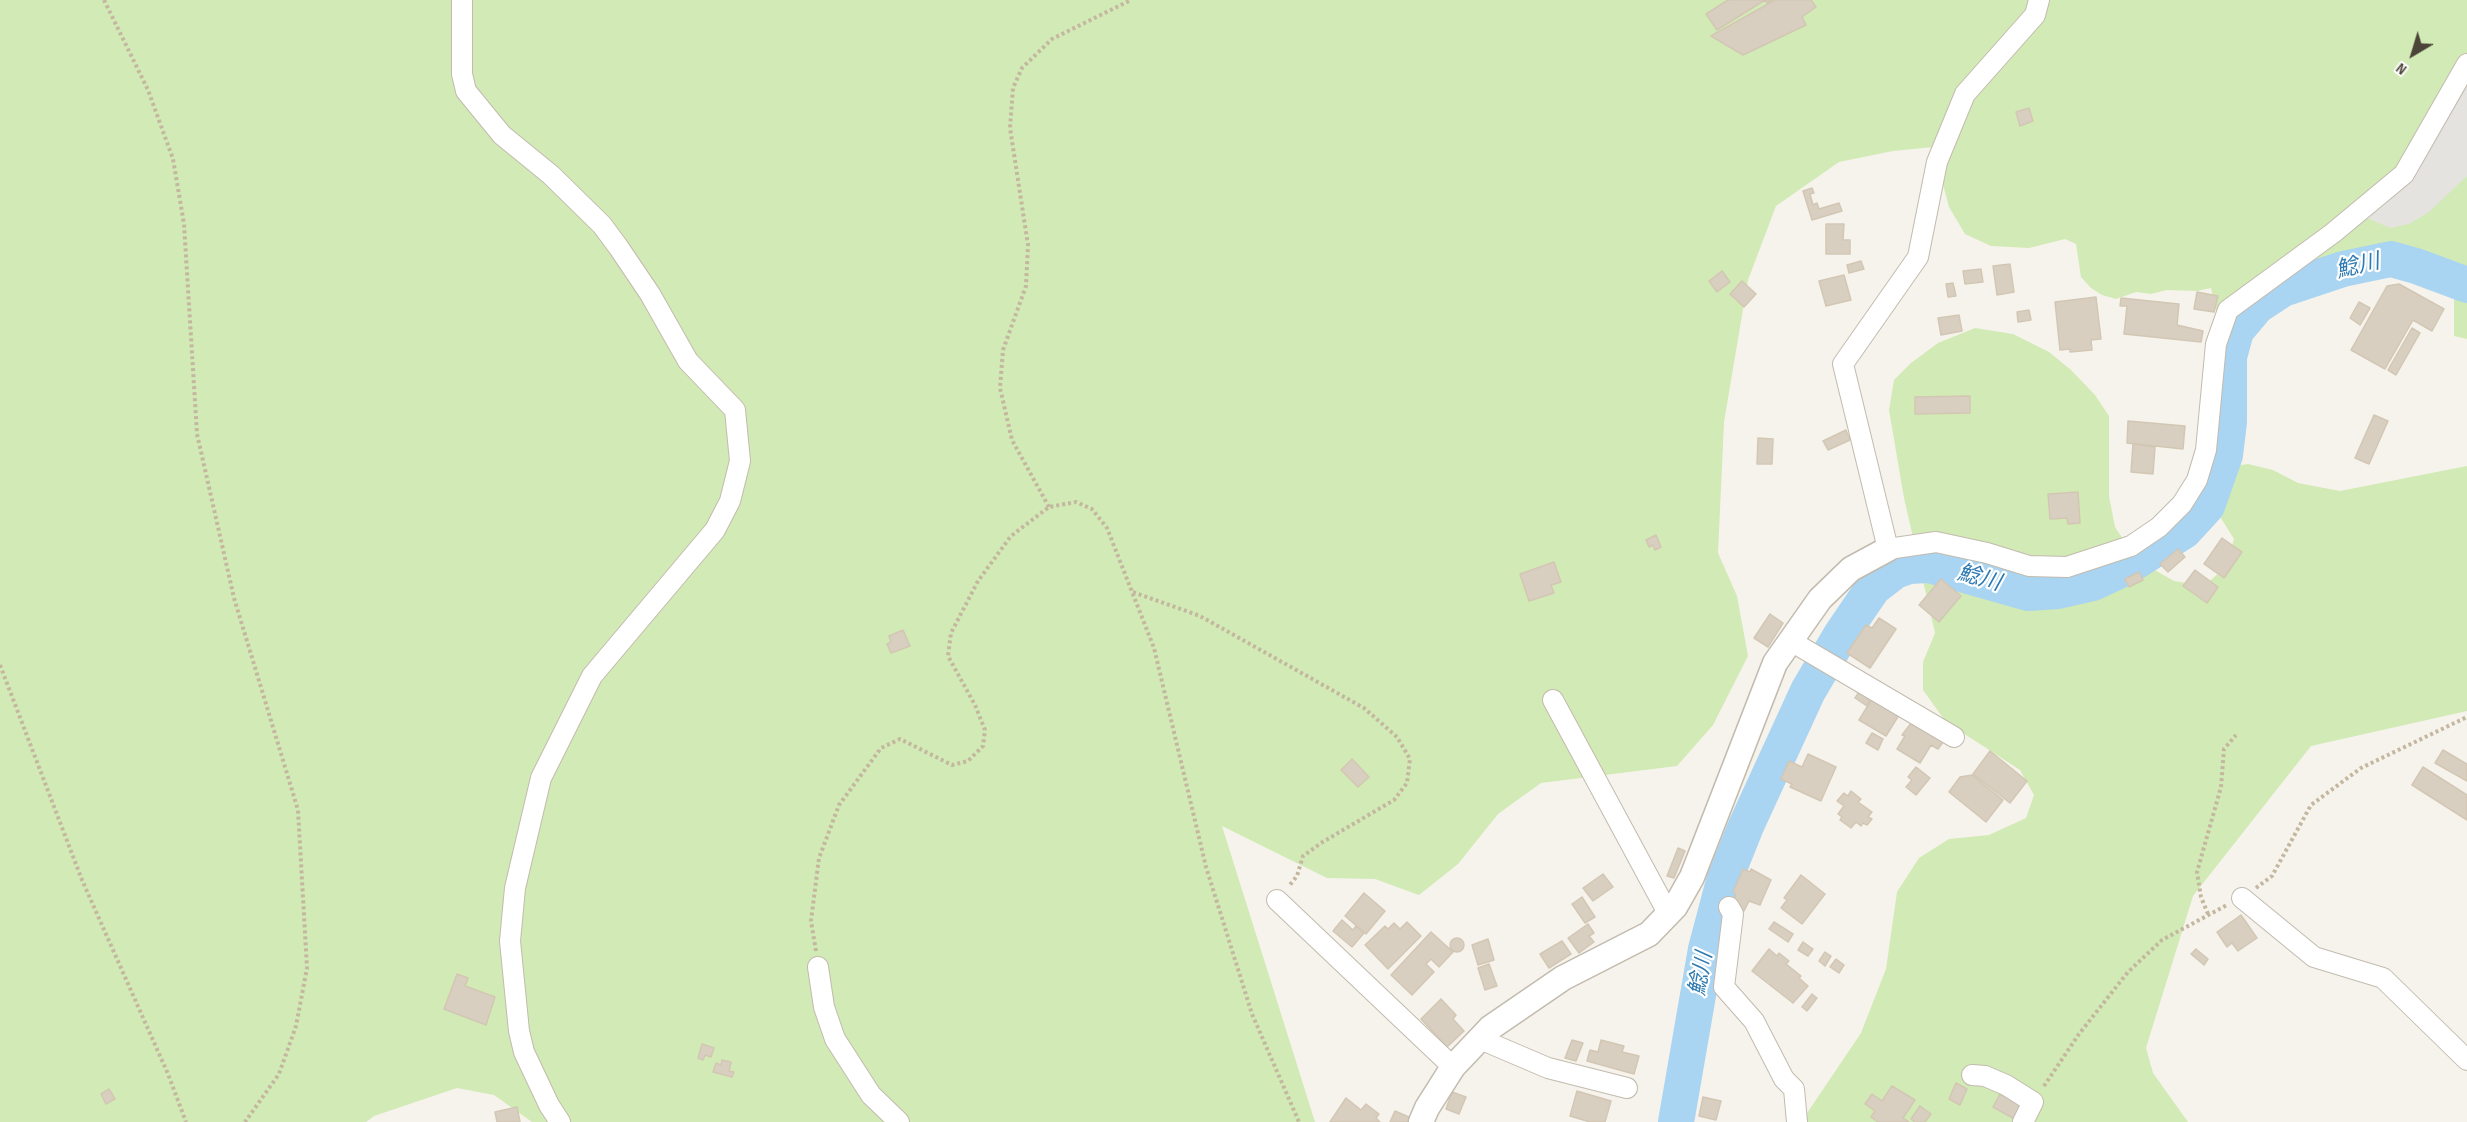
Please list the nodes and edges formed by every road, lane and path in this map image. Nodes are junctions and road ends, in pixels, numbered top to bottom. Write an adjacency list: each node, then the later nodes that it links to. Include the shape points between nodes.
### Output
1 (104, 0): 28 (path, via 148,90 173,159 184,224 197,434 234,598 298,810 307,968 296,1026 279,1074)
2 (462, 0): 29 (street, via 462,74 466,90 502,135 602,225 619,248 688,361 735,410 740,461 730,501 715,530 592,676 541,778 515,888 510,941 524,1052)
3 (1131, 0): 6 (path, via 1052,39 1022,68 1013,88 1010,128 1028,245 1026,286 1003,350 1000,388 1012,440)
4 (2039, 0): 7 (street, via 2035,15 1965,93 1937,162 1918,257 1843,364)
5 (2467, 64): 7 (street, via 2404,174 2333,233 2228,310 2216,344 2206,450 2197,480 2182,504 2160,527 2131,546 2067,567 2029,566 1936,542)
6 (1049, 507): 8 (path, via 1076,501 1092,509 1107,528); 20 (path, via 1011,536 978,581 951,633 948,656 985,730 983,746 968,761 952,765 900,739 881,748 839,805 819,858 811,921)
7 (1888, 549): 9 (street, via 1851,569 1820,599)
8 (1132, 592): 16 (path, via 1200,616 1364,708 1397,736 1410,759 1407,783 1394,800 1304,856 1297,876); 31 (path, via 1154,648 1206,867 1252,1014)
9 (1790, 640): 14 (street); 18 (street, via 1775,663 1692,877)
10 (0, 665): 27 (path, via 82,880)
11 (1552, 700): 18 (street)
12 (2467, 717): 15 (path, via 2361,768 2311,805 2272,876)
13 (2236, 735): 19 (path, via 2224,749 2221,787 2197,872)
14 (1953, 737)
15 (2242, 898): 19 (path); 22 (street, via 2314,957 2383,978)
16 (1277, 900): 23 (street)
17 (1729, 907): 33 (street, via 1733,914 1724,987 1754,1022 1784,1079 1794,1089)
18 (1668, 914): 21 (street, via 1648,934 1563,978)
19 (2208, 914): 26 (path, via 2162,940 2128,972)
20 (818, 967): 30 (street, via 824,1007 835,1039 871,1095)
21 (1480, 1039): 23 (street); 25 (street, via 1548,1068)
22 (2467, 1060)
23 (1453, 1067): 32 (street)
24 (1971, 1076): 26 (street, via 1995,1080)
25 (1627, 1088)
26 (2033, 1102): 34 (street)
27 (186, 1122)
28 (245, 1122)
29 (560, 1122)
30 (899, 1122)
31 (1299, 1122)
32 (1421, 1122)
33 (1797, 1122)
34 (2023, 1122)

